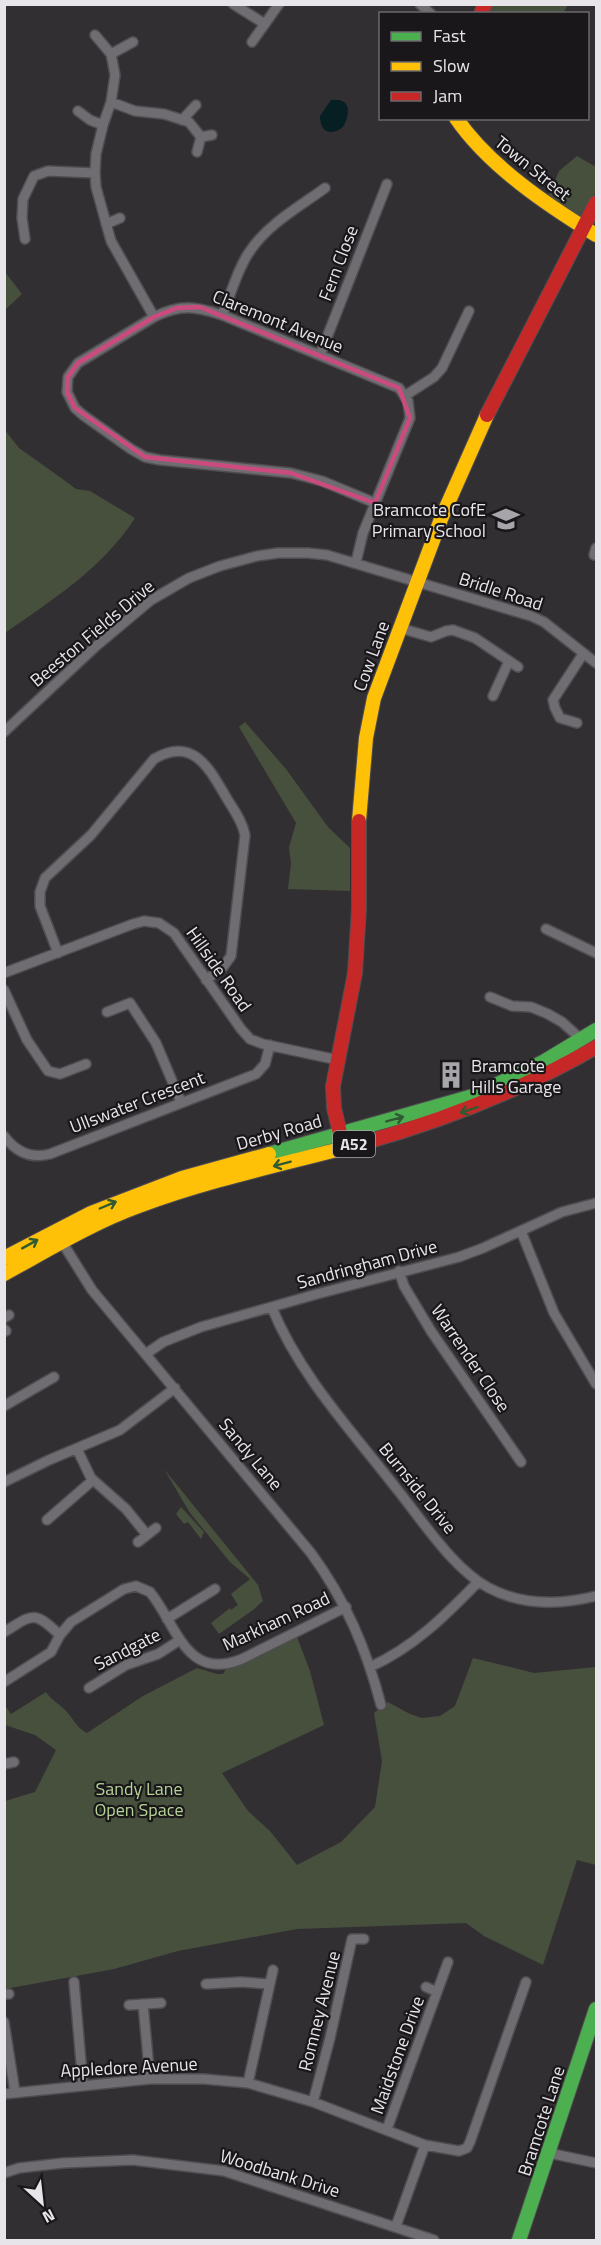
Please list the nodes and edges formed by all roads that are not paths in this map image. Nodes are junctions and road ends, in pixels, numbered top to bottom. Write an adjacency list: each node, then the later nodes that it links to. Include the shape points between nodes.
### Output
1 (233, 4): 3 (street)
2 (279, 4): 3 (street)
3 (265, 24): 6 (street)
4 (95, 35): 7 (street)
5 (133, 42): 7 (street)
6 (252, 42)
7 (111, 54): 8 (street, via 115,75)
8 (111, 102): 11 (street); 13 (street)
9 (196, 105): 11 (street)
10 (78, 111): 13 (street)
11 (182, 120): 15 (street, via 189,122)
12 (457, 120): 27 (main road, Town Street, via 496,162 550,206)
13 (103, 125): 18 (street)
14 (212, 135): 15 (street)
15 (201, 137): 16 (street)
16 (197, 152)
17 (26, 169): 19 (street)
18 (95, 173): 19 (street, via 48,171); 26 (street)
19 (34, 176): 24 (street, via 23,199)
20 (387, 184): 33 (street, Fern Close)
21 (325, 188): 31 (street, via 260,237)
22 (597, 203): 27 (main road, Cow Lane)
23 (9, 217): 24 (street)
24 (21, 218): 29 (street)
25 (120, 218): 26 (street)
26 (106, 224): 32 (street, via 114,248)
27 (584, 227): 28 (main road, Town Street); 37 (main road, Cow Lane, via 482,424)
28 (597, 235)
29 (25, 239)
30 (469, 311): 34 (street, via 442,368)
31 (222, 315): 32 (street, Claremont Avenue, via 200,307 186,307); 33 (street, Claremont Avenue)
32 (154, 317): 35 (street, Claremont Avenue, via 71,370 67,393 75,408 145,457 291,473)
33 (320, 355): 34 (street, Claremont Avenue, via 391,383)
34 (406, 395): 35 (street, via 410,418)
35 (375, 503): 36 (street)
36 (356, 562): 37 (street, Beeston Fields Drive); 43 (street, Beeston Fields Drive, via 308,553 278,553 227,564 189,578 144,605)
37 (418, 582): 38 (main road, Cow Lane); 39 (street, Bridle Road, via 531,616)
38 (400, 628): 41 (street, via 431,637 453,630 475,638 513,664); 56 (main road, Cow Lane, via 374,698 366,738 359,810 355,973)
39 (583, 654): 40 (street, Bridle Road); 42 (street, via 553,700 560,718)
40 (597, 663)
41 (493, 697)
42 (577, 723)
43 (4, 732)
44 (546, 929): 46 (street)
45 (58, 953): 47 (street, Hillside Road); 48 (street, Hillside Road, via 133,924 152,922 174,933); 48 (street, via 40,906 45,878 91,835 154,759 169,752 184,752 204,762 242,823 244,835 231,956)
46 (597, 953)
47 (4, 973)
48 (207, 980): 54 (street, Hillside Road, via 246,1036)
49 (4, 990): 57 (street, via 27,1040 48,1071 60,1074)
50 (490, 997): 53 (street, via 548,1014)
51 (108, 1012): 58 (street, via 130,1003 156,1043)
52 (597, 1030): 53 (main road, Derby Road / A52)
53 (582, 1040): 59 (main road, Derby Road / A52, one-way to 53, via 473,1095)
54 (270, 1045): 56 (street, Hillside Road); 58 (street, Ullswater Crescent, via 265,1064 255,1074)
55 (597, 1047): 63 (main road, Derby Road / A52, one-way to 63, via 549,1076 477,1108 137,1206)
56 (338, 1060): 59 (main road, Cow Lane, via 333,1095)
57 (86, 1064)
58 (181, 1102): 60 (street, Ullswater Crescent, via 42,1156 22,1152)
59 (340, 1133): 64 (main road, Derby Road / A52, one-way to 59, via 136,1194)
60 (4, 1136)
61 (597, 1203): 62 (street, Sandringham Drive, via 562,1212)
62 (521, 1231): 65 (street, Sandringham Drive, via 467,1254); 70 (street, via 554,1312)
63 (63, 1242): 66 (main road, Derby Road / A52); 68 (street, Sandy Lane, via 92,1290)
64 (4, 1258)
65 (399, 1271): 67 (street, Sandringham Drive); 74 (street, Warrender Close, via 431,1331)
66 (4, 1274)
67 (272, 1308): 68 (street, Sandringham Drive, via 201,1327 163,1342); 81 (street, Burnside Drive, via 315,1385 437,1540)
68 (146, 1354): 71 (street, Sandy Lane)
69 (54, 1377): 72 (street, via 44,1389)
70 (597, 1384)
71 (175, 1388): 73 (street, via 126,1427); 84 (street, Sandy Lane, via 311,1553)
72 (4, 1406)
73 (77, 1449): 75 (street); 76 (street)
74 (521, 1462)
75 (93, 1480): 77 (street); 79 (street, via 126,1509)
76 (4, 1482)
77 (47, 1520)
78 (156, 1528): 79 (street)
79 (147, 1535): 80 (street)
80 (138, 1542)
81 (478, 1581): 83 (street, Burnside Drive, via 501,1594 529,1602 561,1603); 89 (street, via 416,1641)
82 (215, 1589): 85 (street)
83 (597, 1596)
84 (346, 1606): 88 (street, Markham Road, via 227,1665 196,1658); 89 (street, Sandy Lane)
85 (167, 1619): 87 (street, Markham Road, via 150,1592 129,1587 71,1622); 88 (street, Markham Road)
86 (4, 1632): 87 (street, via 36,1617)
87 (60, 1635): 90 (street, Markham Road, via 47,1655)
88 (180, 1640): 91 (street, Sandgate)
89 (370, 1667): 92 (street, Sandy Lane)
90 (4, 1682)
91 (88, 1688)
92 (381, 1705)
93 (364, 1939): 116 (street, Romney Avenue, via 352,1939)
94 (448, 1962): 102 (street, Maidstone Drive)
95 (273, 1970): 100 (street)
96 (74, 1982): 113 (street)
97 (526, 1982): 109 (street)
98 (206, 1984): 99 (street)
99 (216, 1984): 100 (street); 103 (street)
100 (270, 1984): 112 (street)
101 (426, 1987): 102 (street, Maidstone Drive)
102 (438, 1992): 117 (street, Maidstone Drive)
103 (216, 1995)
104 (161, 2003): 105 (street)
105 (143, 2004): 106 (street); 111 (street)
106 (129, 2005)
107 (596, 2012): 119 (main road, Bramcote Lane)
108 (501, 2017): 109 (street)
109 (512, 2020): 118 (street, Appledore Avenue, via 467,2148 451,2150)
110 (4, 2022): 114 (street)
111 (150, 2079): 112 (street, Appledore Avenue); 113 (street, Appledore Avenue)
112 (248, 2083): 116 (street, Appledore Avenue)
113 (83, 2085): 114 (street, Appledore Avenue)
114 (15, 2092): 115 (street, Appledore Avenue)
115 (4, 2094)
116 (313, 2102): 117 (street, Appledore Avenue)
117 (387, 2129): 118 (street, Appledore Avenue)
118 (425, 2145): 122 (street)
119 (549, 2153): 120 (street); 124 (main road, Bramcote Lane)
120 (597, 2163)
121 (4, 2173): 122 (street, Woodbank Drive, via 63,2163 133,2160 224,2171)
122 (396, 2226): 123 (street, Woodbank Drive)
123 (430, 2240)
124 (519, 2241)

